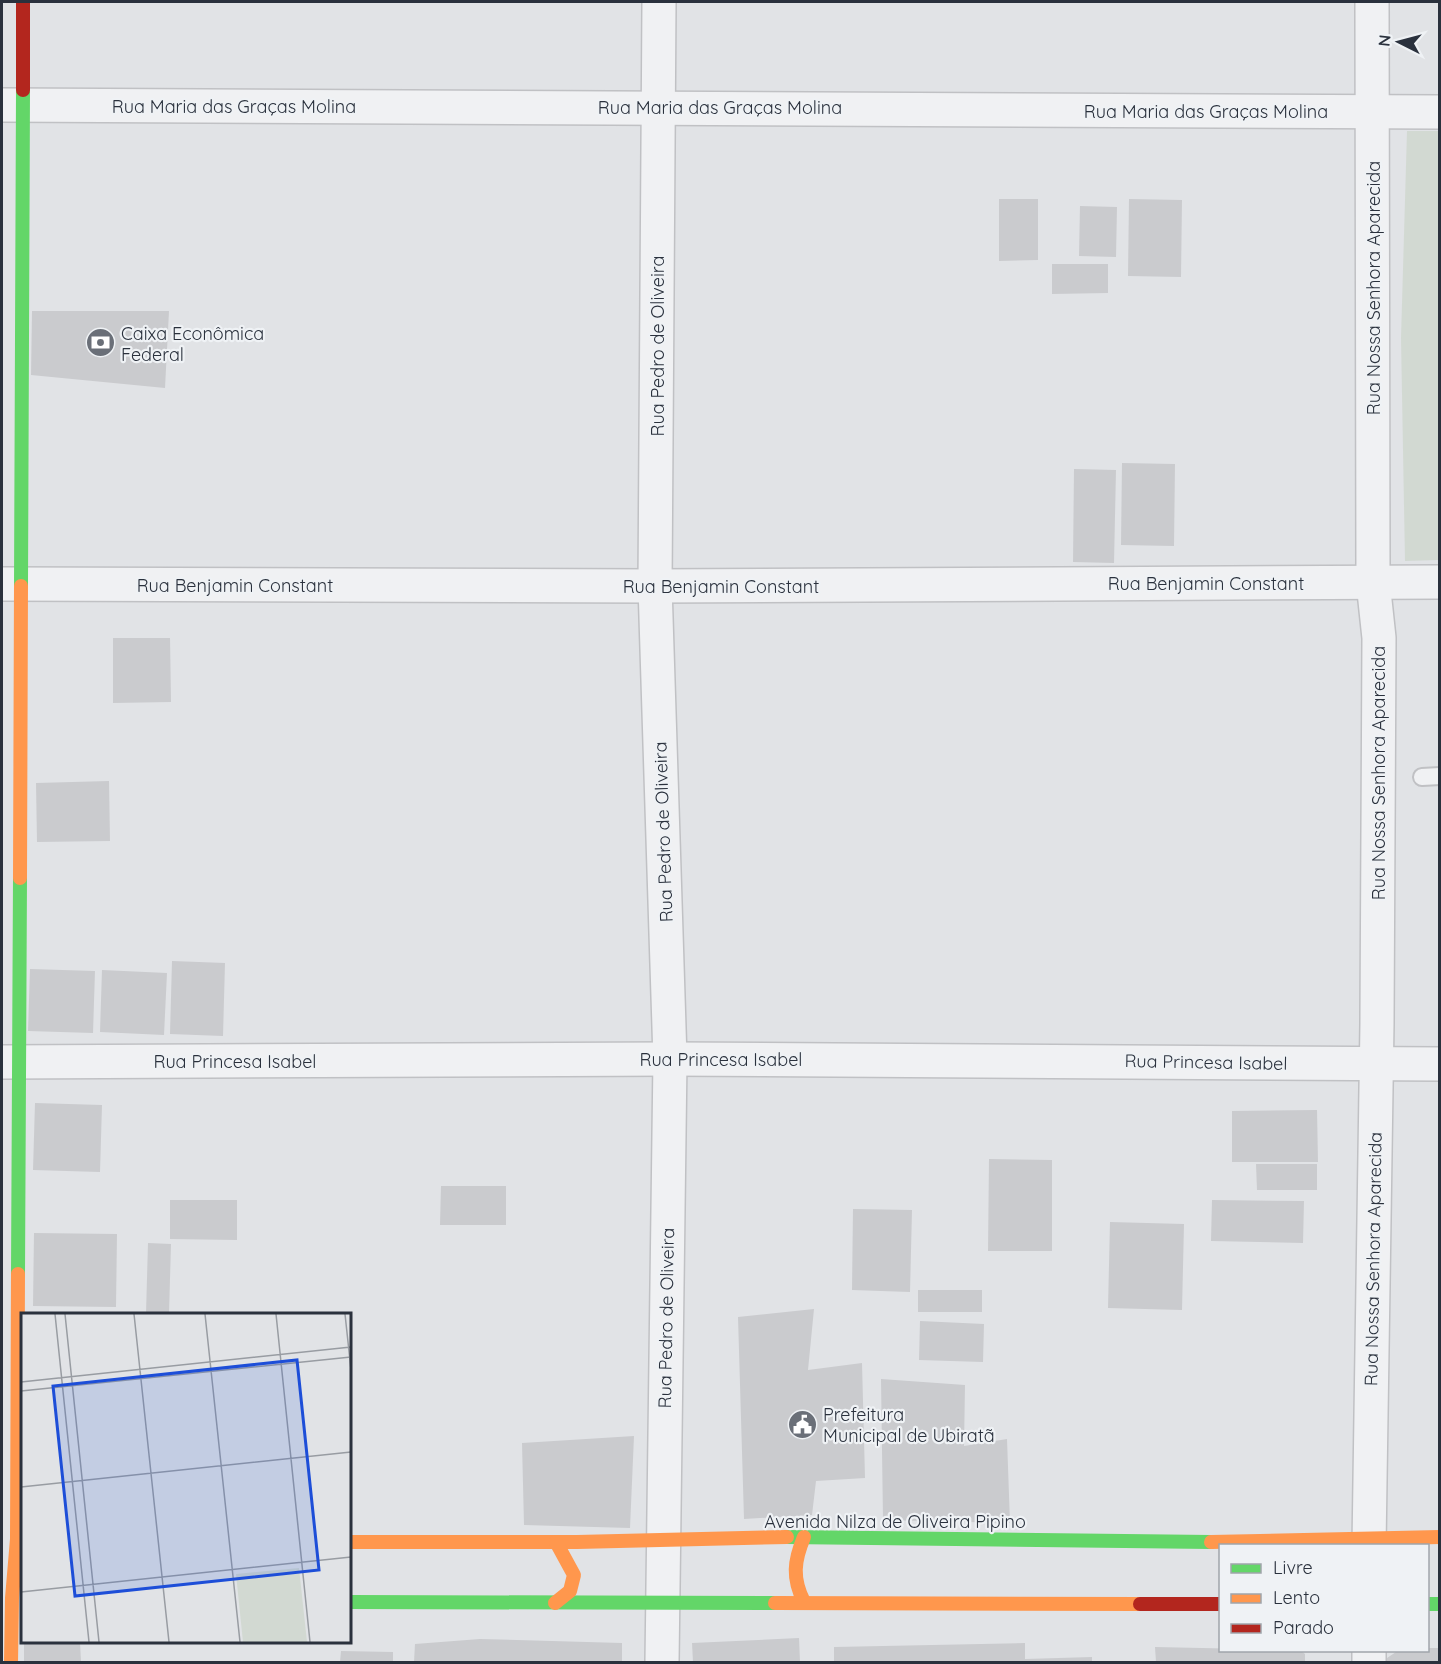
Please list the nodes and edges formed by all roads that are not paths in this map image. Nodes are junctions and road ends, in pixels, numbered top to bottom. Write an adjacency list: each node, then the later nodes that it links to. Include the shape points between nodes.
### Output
1 (23, 2): 4 (main road)
2 (659, 2): 5 (street, Rua Pedro de Oliveira)
3 (1372, 2): 6 (street, Rua Nossa Senhora Aparecida)
4 (13, 105): 5 (street, Rua Maria das Graças Molina); 10 (main road)
5 (658, 107): 6 (street, Rua Maria das Graças Molina); 11 (street, Rua Pedro de Oliveira)
6 (1371, 112): 7 (street, Rua Maria das Graças Molina); 8 (street, Rua Nossa Senhora Aparecida)
7 (1440, 112)
8 (1373, 582): 9 (street, Rua Benjamin Constant); 11 (street, Rua Benjamin Constant); 21 (street, Rua Nossa Senhora Aparecida, via 1379,638)
9 (1440, 582)
10 (11, 584): 11 (street, Rua Benjamin Constant); 13 (main road)
11 (655, 586): 18 (street, Rua Pedro de Oliveira)
12 (8, 659): 13 (main road)
13 (20, 672): 16 (main road)
14 (1440, 776): 15 (lane)
15 (1422, 777)
16 (18, 975): 17 (main road); 19 (main road)
17 (7, 988)
18 (670, 1059): 19 (street, Rua Princesa Isabel); 21 (street, Rua Princesa Isabel); 30 (street, Rua Pedro de Oliveira)
19 (9, 1063): 23 (main road)
20 (1440, 1064): 21 (street, Rua Princesa Isabel)
21 (1376, 1065): 33 (street, Rua Nossa Senhora Aparecida)
22 (2, 1137): 23 (main road)
23 (17, 1150): 24 (main road)
24 (17, 1404): 25 (main road); 29 (main road)
25 (2, 1414)
26 (804, 1537): 30 (main road, Avenida Nilza de Oliveira Pipino); 34 (main road, Avenida Nilza de Oliveira Pipino); 37 (main road, via 795,1557 793,1581)
27 (1440, 1537): 33 (main road, Avenida Nilza de Oliveira Pipino)
28 (2, 1538): 29 (main road)
29 (20, 1539): 35 (main road)
30 (663, 1540): 32 (main road, Avenida Nilza de Oliveira Pipino); 40 (street, Rua Pedro de Oliveira)
31 (351, 1542): 32 (main road, Avenida Nilza de Oliveira Pipino)
32 (556, 1542): 38 (main road, via 574,1575 570,1591)
33 (1369, 1542): 34 (main road, Avenida Nilza de Oliveira Pipino)
34 (1251, 1544)
35 (12, 1598): 42 (main road)
36 (351, 1602): 38 (main road)
37 (804, 1602): 39 (main road); 40 (main road)
38 (555, 1603): 40 (main road)
39 (1219, 1604)
40 (662, 1605): 43 (street, Rua Pedro de Oliveira)
41 (2, 1645): 42 (main road)
42 (11, 1659)
43 (662, 1662)

